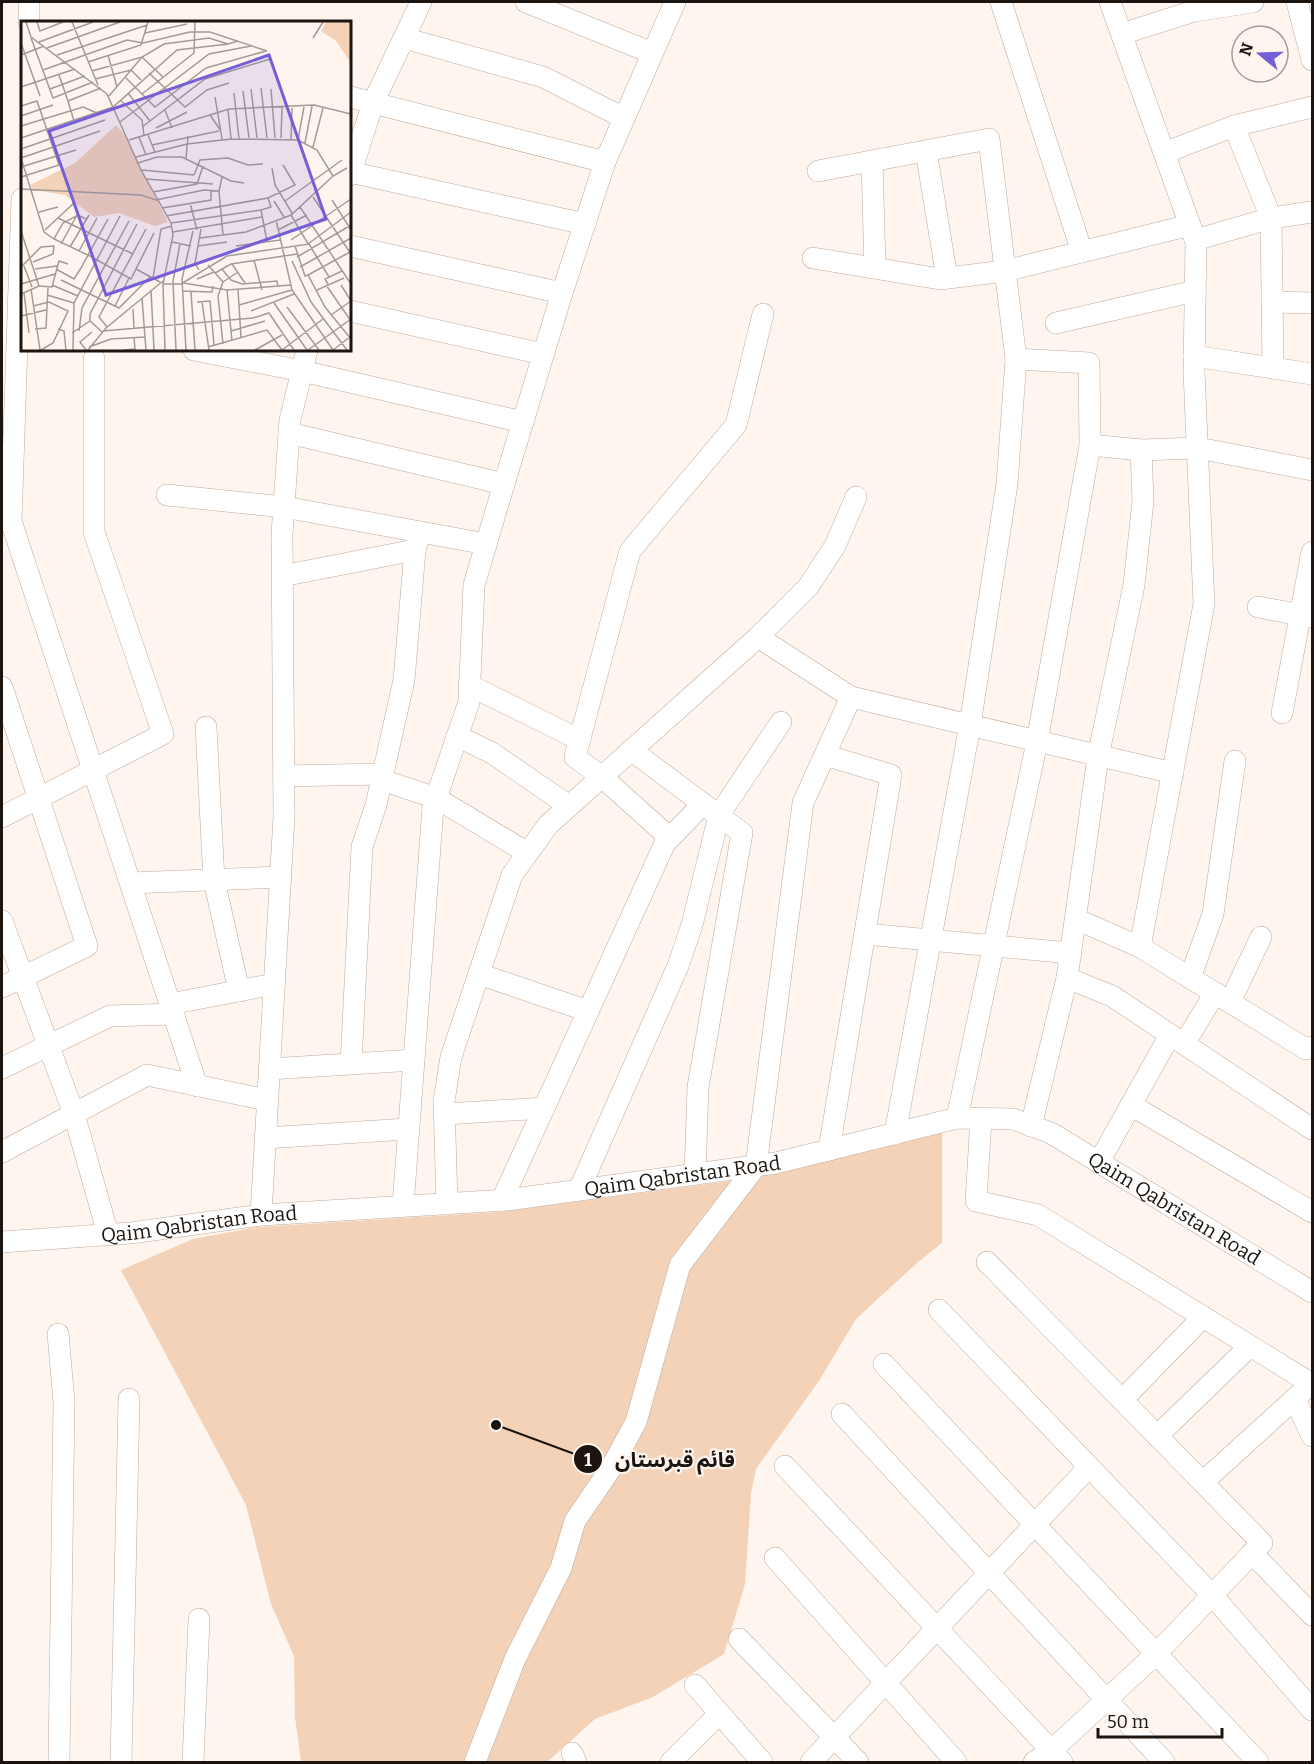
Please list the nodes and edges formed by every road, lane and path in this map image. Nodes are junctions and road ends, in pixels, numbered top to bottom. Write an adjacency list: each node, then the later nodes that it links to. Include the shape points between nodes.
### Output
1 (421, 2): 9 (street)
2 (526, 2): 10 (street)
3 (675, 2): 10 (street)
4 (1001, 2): 30 (street)
5 (1110, 2): 8 (street)
6 (1253, 2): 8 (street, via 1194,11)
7 (1297, 2): 11 (street)
8 (1122, 34): 18 (street)
9 (404, 38): 13 (street); 15 (street, via 543,77)
10 (652, 53): 15 (street)
11 (1312, 60)
12 (351, 97): 13 (street)
13 (373, 103): 20 (street); 21 (street)
14 (1312, 107): 16 (street)
15 (624, 118): 20 (street)
16 (1234, 126): 18 (street); 25 (street)
17 (927, 151): 19 (street); 33 (street, via 989,139); 34 (street)
18 (1164, 153): 28 (street)
19 (872, 161): 22 (street); 32 (street)
20 (605, 162): 26 (street)
21 (351, 170)
22 (818, 171)
23 (351, 173): 26 (street)
24 (1312, 212): 25 (street)
25 (1270, 218): 28 (street); 37 (street)
26 (585, 224): 36 (street)
27 (21, 228): 82 (street, via 11,521)
28 (1192, 232): 30 (street); 35 (street)
29 (351, 246): 36 (street)
30 (1083, 252): 33 (street)
31 (813, 258): 32 (street)
32 (875, 268): 34 (street)
33 (1005, 271): 34 (street); 47 (street)
34 (947, 278)
35 (1195, 291): 41 (street); 45 (street)
36 (562, 293): 44 (street)
37 (1272, 302): 38 (street); 48 (street)
38 (1312, 303)
39 (351, 311): 44 (street)
40 (763, 314): 76 (street, via 736,424 630,551)
41 (1056, 324)
42 (199, 351): 49 (street)
43 (307, 351): 49 (street)
44 (543, 354): 51 (street)
45 (1194, 356): 48 (street); 54 (street)
46 (94, 359): 82 (street, via 94,532 163,734)
47 (1016, 359): 53 (street, via 1089,363); 73 (street, via 1007,484)
48 (1273, 368): 50 (street)
49 (302, 371): 51 (street); 52 (street)
50 (1312, 375)
51 (523, 422): 57 (street)
52 (289, 433): 57 (street); 60 (street)
53 (1090, 445): 55 (street); 77 (street)
54 (1198, 448): 55 (street); 56 (street); 83 (street, via 1204,604)
55 (1141, 450): 80 (street, via 1143,501 1134,585)
56 (1312, 470)
57 (504, 484): 62 (street)
58 (167, 495): 60 (street)
59 (856, 497): 67 (street, via 835,546 808,587)
60 (284, 507): 61 (street); 64 (street)
61 (418, 541): 62 (street); 64 (street); 85 (street, via 404,680)
62 (486, 544): 68 (street, via 471,606)
63 (1312, 552): 66 (street)
64 (282, 576): 84 (street)
65 (1258, 607): 66 (street)
66 (1306, 616): 71 (street)
67 (758, 637): 70 (street); 78 (street)
68 (469, 685): 75 (street, via 469,702); 76 (street)
69 (2, 687): 87 (street)
70 (851, 696): 73 (street); 79 (street)
71 (1282, 713)
72 (781, 722): 90 (street)
73 (970, 725): 77 (street); 101 (street)
74 (206, 727): 95 (street)
75 (457, 736): 88 (street); 89 (street, via 492,753)
76 (580, 740): 86 (street, via 575,757)
77 (1036, 742): 80 (street); 102 (street)
78 (631, 750): 86 (street); 90 (street)
79 (825, 755): 99 (street, via 891,775); 138 (street, via 803,803)
80 (1098, 757): 83 (street); 97 (street)
81 (1235, 761): 108 (street, via 1213,914)
82 (94, 769): 87 (street); 96 (street)
83 (1173, 773): 103 (street)
84 (284, 776): 85 (street); 94 (street)
85 (383, 777): 88 (street); 119 (street, via 362,847)
86 (602, 777): 89 (street); 92 (street)
87 (38, 798): 91 (street); 106 (street, via 87,946)
88 (436, 798): 93 (street); 118 (street)
89 (569, 806): 93 (street)
90 (711, 810): 92 (street); 139 (street, via 742,833 698,1087); 140 (street, via 692,925 678,966)
91 (2, 817)
92 (670, 838): 114 (street)
93 (526, 852): 105 (street, via 512,875)
94 (280, 877): 95 (street); 109 (street)
95 (214, 880): 96 (street); 111 (street)
96 (131, 883): 113 (street)
97 (1076, 919): 103 (street); 104 (street)
98 (2, 921): 106 (street)
99 (865, 934): 101 (street); 135 (street)
100 (1261, 937): 112 (street)
101 (931, 940): 102 (street); 133 (street)
102 (993, 946): 104 (street); 128 (street)
103 (1140, 947): 108 (street)
104 (1071, 953): 107 (street)
105 (479, 974): 114 (street); 127 (street, via 451,1057)
106 (23, 977): 110 (street); 116 (street)
107 (1067, 978): 115 (street, via 1112,996); 130 (street)
108 (1190, 978): 112 (street)
109 (274, 984): 111 (street); 121 (street)
110 (2, 987)
111 (239, 991): 113 (street)
112 (1222, 998): 115 (street); 117 (street, via 1305,1049)
113 (172, 1009): 116 (street, via 110,1016); 122 (street)
114 (588, 1011): 125 (street)
115 (1177, 1039): 124 (street); 132 (street)
116 (48, 1044): 120 (street); 126 (street)
117 (1312, 1047)
118 (414, 1060): 119 (street); 131 (street)
119 (351, 1064): 121 (street)
120 (2, 1068)
121 (269, 1069): 123 (street)
122 (197, 1086): 123 (street); 126 (street, via 147,1075)
123 (267, 1100): 134 (street)
124 (1131, 1105): 137 (street); 144 (street)
125 (544, 1108): 127 (street); 141 (street)
126 (74, 1114): 136 (street); 146 (street)
127 (445, 1114): 142 (street)
128 (957, 1118): 129 (street, Qaim Qabristan Road); 133 (street, Qaim Qabristan Road)
129 (981, 1119): 130 (street, Qaim Qabristan Road, via 1013,1119); 151 (street, via 976,1202 1038,1215)
130 (1031, 1126): 137 (street, Qaim Qabristan Road, via 1051,1133)
131 (408, 1129): 134 (street); 143 (street)
132 (1312, 1129)
133 (895, 1134): 135 (street, Qaim Qabristan Road)
134 (265, 1138): 145 (street)
135 (830, 1150): 138 (street, Qaim Qabristan Road)
136 (2, 1152)
137 (1099, 1162): 149 (street, Qaim Qabristan Road)
138 (756, 1166): 139 (street, Qaim Qabristan Road); 185 (street, via 680,1265 636,1422 575,1521 561,1568 515,1659)
139 (695, 1174): 140 (street, Qaim Qabristan Road)
140 (579, 1190): 141 (street, Qaim Qabristan Road)
141 (502, 1200): 142 (street, Qaim Qabristan Road)
142 (447, 1204): 143 (street, Qaim Qabristan Road)
143 (403, 1206): 145 (street, Qaim Qabristan Road)
144 (1312, 1212)
145 (261, 1215): 146 (street, Qaim Qabristan Road)
146 (108, 1234): 147 (street, Qaim Qabristan Road)
147 (2, 1242)
148 (987, 1262): 158 (street)
149 (1312, 1292)
150 (939, 1310): 163 (street)
151 (1203, 1317): 153 (street); 158 (street)
152 (58, 1334): 182 (street, via 64,1402)
153 (1250, 1346): 155 (street); 160 (street)
154 (884, 1364): 165 (street)
155 (1312, 1384): 157 (street)
156 (129, 1398): 183 (street)
157 (1295, 1399): 161 (street); 164 (street)
158 (1122, 1400): 160 (street)
159 (842, 1414): 168 (street)
160 (1157, 1436): 164 (street)
161 (1312, 1436)
162 (785, 1466): 172 (street)
163 (1089, 1467): 165 (street); 169 (street)
164 (1203, 1482): 166 (street, via 1262,1542)
165 (1035, 1525): 168 (street); 174 (street)
166 (1252, 1553): 169 (street); 170 (street)
167 (775, 1558): 175 (street)
168 (989, 1573): 172 (street); 177 (street)
169 (1212, 1595): 174 (street); 178 (street)
170 (1312, 1615)
171 (199, 1619): 184 (street)
172 (937, 1629): 175 (street); 181 (street)
173 (739, 1640): 180 (street)
174 (1156, 1654): 177 (street); 192 (street)
175 (887, 1682): 180 (street); 190 (street)
176 (695, 1685): 179 (street)
177 (1106, 1700): 181 (street); 191 (street)
178 (1312, 1710)
179 (718, 1715): 186 (street); 187 (street)
180 (835, 1737): 188 (street); 189 (street)
181 (1049, 1759)
182 (59, 1762)
183 (122, 1762)
184 (193, 1762)
185 (474, 1762)
186 (671, 1762)
187 (762, 1762)
188 (811, 1762)
189 (858, 1762)
190 (956, 1762)
191 (1164, 1762)
192 (1258, 1762)

